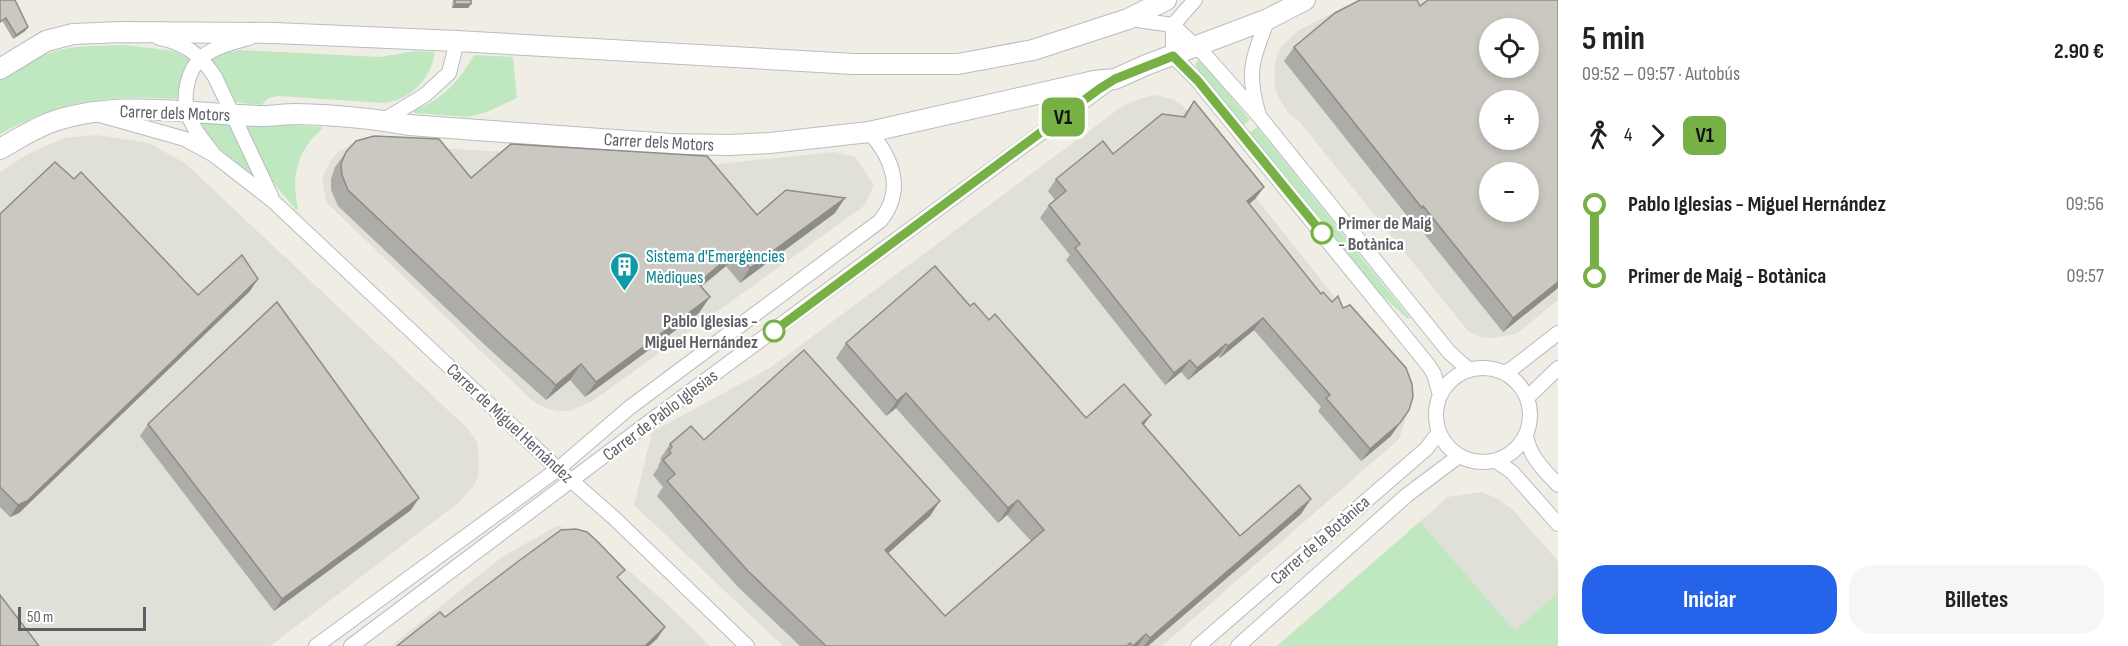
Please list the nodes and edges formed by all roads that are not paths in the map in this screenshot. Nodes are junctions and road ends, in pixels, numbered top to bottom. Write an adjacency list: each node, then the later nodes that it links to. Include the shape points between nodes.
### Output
1 (1166, 0): 4 (street)
2 (1196, 0): 6 (street)
3 (1305, 0): 5 (street, Carrer dels Motors)
4 (1128, 18): 6 (street); 9 (street, via 1033,50 958,64 854,64)
5 (1268, 18): 10 (street, Carrer dels Motors); 18 (street, via 1252,64 1252,91)
6 (1173, 24): 10 (street); 11 (street)
7 (122, 32): 8 (street); 12 (street, Carrer de Miguel Hernández, via 173,41); 13 (street, via 73,34 46,41)
8 (274, 33): 9 (street); 12 (street, via 231,42)
9 (457, 41): 19 (street, via 448,73 425,96)
10 (1196, 47): 11 (street, Carrer dels Motors); 18 (street)
11 (1173, 56): 14 (street, Carrer dels Motors); 28 (street, via 1198,81 1428,366)
12 (202, 58): 15 (street, via 187,85); 17 (street, Carrer de Miguel Hernández)
13 (0, 69)
14 (1115, 79): 20 (street, Carrer dels Motors); 35 (street, Carrer de Pablo Iglesias)
15 (187, 112): 16 (street, Carrer dels Motors); 17 (street, Carrer dels Motors); 22 (street, Carrer de Miguel Hernández)
16 (92, 113): 21 (street, Carrer dels Motors, via 34,129); 22 (street, Carrer de Miguel Hernández, via 185,139)
17 (232, 115): 19 (street, Carrer dels Motors, via 293,114); 23 (street, Carrer de Miguel Hernández)
18 (1259, 116): 26 (street, via 1449,352)
19 (384, 120): 20 (street, Carrer dels Motors, via 670,144 770,143)
20 (869, 132): 34 (street, Carrer de Pablo Iglesias, via 887,155 894,179 891,203 880,221 629,408)
21 (0, 149)
22 (214, 155): 23 (street, Carrer de Miguel Hernández)
23 (273, 201): 34 (street, Carrer de Miguel Hernández)
24 (1558, 333): 27 (street)
25 (1558, 368): 29 (street)
26 (1469, 370): 27 (street, via 1487,368); 28 (street, via 1452,379)
27 (1504, 373): 29 (street, via 1520,384)
28 (1440, 395): 30 (street, via 1436,414)
29 (1528, 398): 31 (street)
30 (1439, 432): 32 (street); 41 (street, Carrer de la Botànica, via 1426,449)
31 (1526, 436): 33 (street, via 1512,453); 36 (street, via 1535,461)
32 (1459, 456): 33 (street, via 1480,462); 42 (street, Carrer de la Botànica, via 1407,495)
33 (1496, 461): 37 (street, via 1512,472)
34 (558, 469): 35 (street, Carrer de Miguel Hernández); 38 (street, Carrer de Pablo Iglesias)
35 (573, 481): 39 (street, Carrer de Pablo Iglesias); 40 (street, Carrer de Miguel Hernández)
36 (1558, 485)
37 (1558, 524)
38 (316, 646)
39 (351, 646)
40 (747, 646)
41 (1198, 646)
42 (1238, 646)

